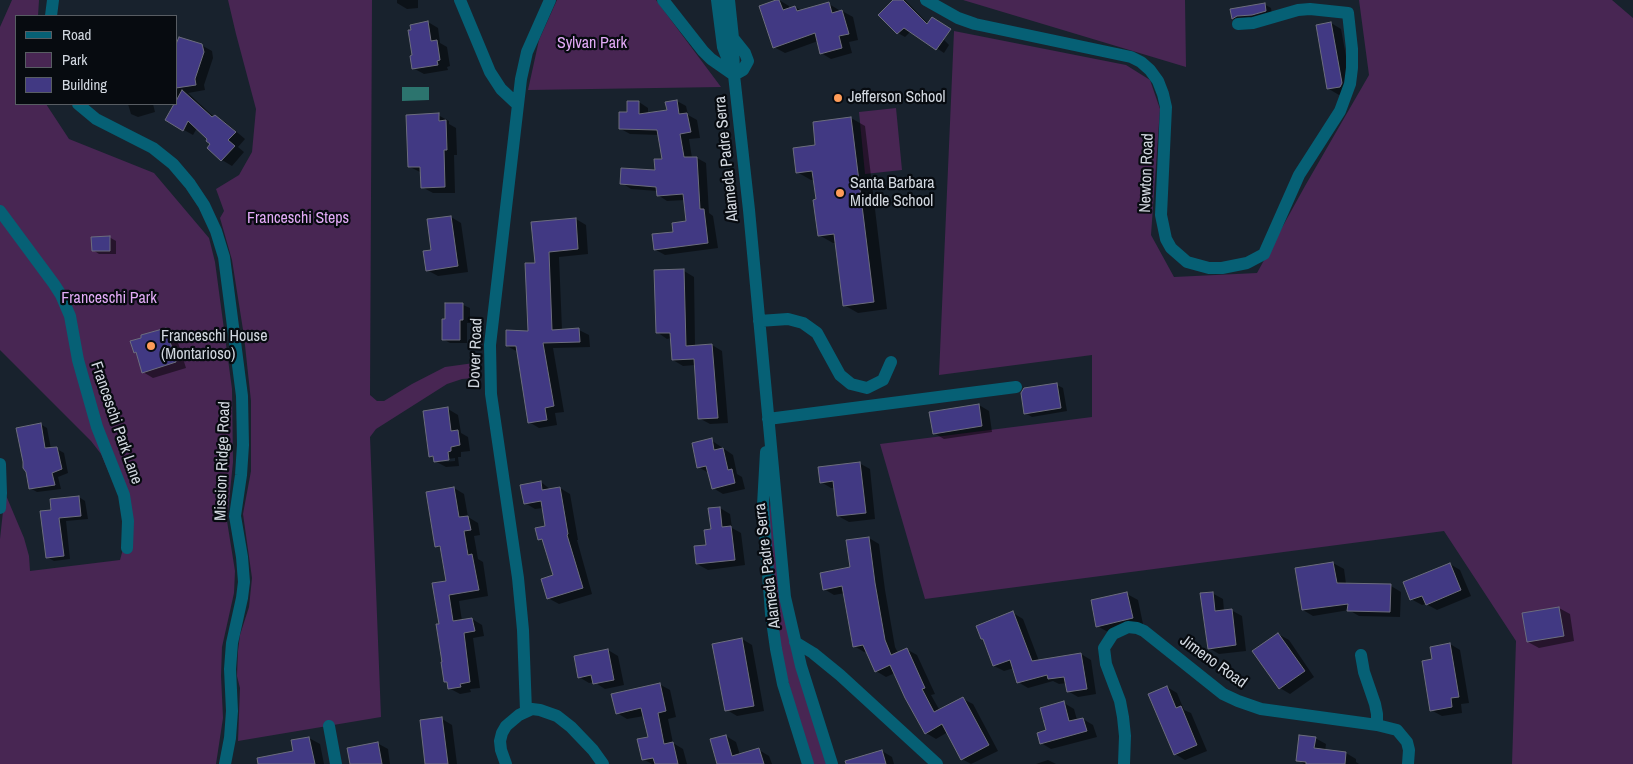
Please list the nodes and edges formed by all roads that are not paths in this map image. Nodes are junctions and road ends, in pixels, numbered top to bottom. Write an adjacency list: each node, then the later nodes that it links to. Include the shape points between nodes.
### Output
1 (53, 0): 8 (street)
2 (460, 0): 11 (street, via 490,72 501,89)
3 (550, 0): 11 (street, Dover Road, via 527,52)
4 (663, 0): 10 (street, via 703,51)
5 (717, 0): 10 (street, Alameda Padre Serra, via 723,46)
6 (729, 0): 10 (street, Alameda Padre Serra)
7 (926, 0): 9 (street, Newton Road, via 974,24 1131,58 1150,70 1158,81 1166,107 1161,215 1166,239 1187,262 1209,268 1241,265 1264,254 1299,174 1340,112 1352,68 1348,13 1310,9)
8 (51, 15)
9 (1238, 24)
10 (734, 74): 14 (street, Alameda Padre Serra)
11 (517, 104): 23 (street, Dover Road, via 489,370 518,578)
12 (79, 105): 26 (street, Mission Ridge Road, via 96,119 153,148 173,164 204,205 224,257 242,396 242,465 236,516 244,582 232,643 232,711)
13 (0, 211): 20 (street, Franceschi Park Lane, via 54,284 70,316 80,371 97,427 124,495 128,521)
14 (760, 321): 15 (street, via 788,319 803,323 817,333 840,375 851,384 867,388 883,380); 17 (street, Alameda Padre Serra)
15 (891, 362)
16 (1016, 386): 17 (street)
17 (768, 419): 21 (street, Alameda Padre Serra, via 786,597); 30 (street, Alameda Padre Serra, via 764,506 771,614 780,669)
18 (0, 464): 19 (street)
19 (0, 508)
20 (127, 548)
21 (795, 642): 31 (street, Alameda Padre Serra); 32 (street, via 840,675)
22 (1361, 655): 24 (street, via 1378,714)
23 (526, 711): 28 (street, via 502,733 501,750); 29 (street, via 540,710 557,716)
24 (1377, 725): 33 (street, Jimeno Road, via 1261,709 1238,701 1224,694 1144,631 1128,627 1113,634 1104,648 1123,717); 34 (street, Jimeno Road, via 1397,730 1403,736 1409,750)
25 (329, 726): 27 (street)
26 (225, 764)
27 (336, 764)
28 (506, 764)
29 (603, 764)
30 (808, 764)
31 (832, 764)
32 (937, 764)
33 (1124, 764)
34 (1408, 764)

